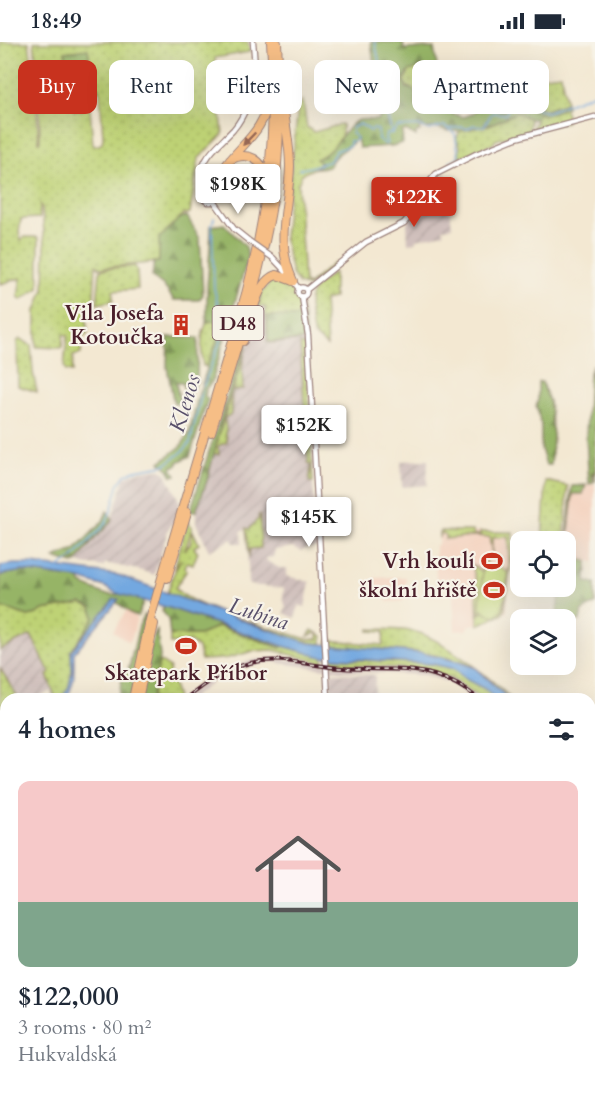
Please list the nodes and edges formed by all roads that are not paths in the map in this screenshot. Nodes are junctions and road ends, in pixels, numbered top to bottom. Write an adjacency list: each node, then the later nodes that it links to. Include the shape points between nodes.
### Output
1 (253, 42): 5 (street, via 252,94 241,120 202,166 201,177)
2 (274, 42): 4 (highway, one-way to 4, via 266,113 252,137); 7 (highway, D48, via 273,127); 8 (highway, via 290,161 283,247); 12 (highway, D48, via 279,128 274,196 258,271)
3 (595, 117): 10 (street, via 516,138 436,174 404,223 366,242)
4 (227, 162): 5 (highway); 7 (highway, D48, via 248,156 262,166 266,181)
5 (210, 187): 6 (street, via 218,193); 6 (street, via 202,192 203,198)
6 (214, 201): 8 (street, bridge, via 234,229 273,258)
7 (264, 220): 13 (highway, D48)
8 (293, 281): 9 (street); 12 (highway, D48, via 275,275 263,283)
9 (299, 289): 10 (street); 11 (street, via 297,294)
10 (306, 290): 11 (street)
11 (302, 297): 17 (street, via 308,335)
12 (225, 384): 13 (highway, D48)
13 (185, 509): 14 (highway, D48)
14 (152, 620): 15 (highway, D48); 16 (highway, D48)
15 (134, 693)
16 (139, 693)
17 (328, 693)

